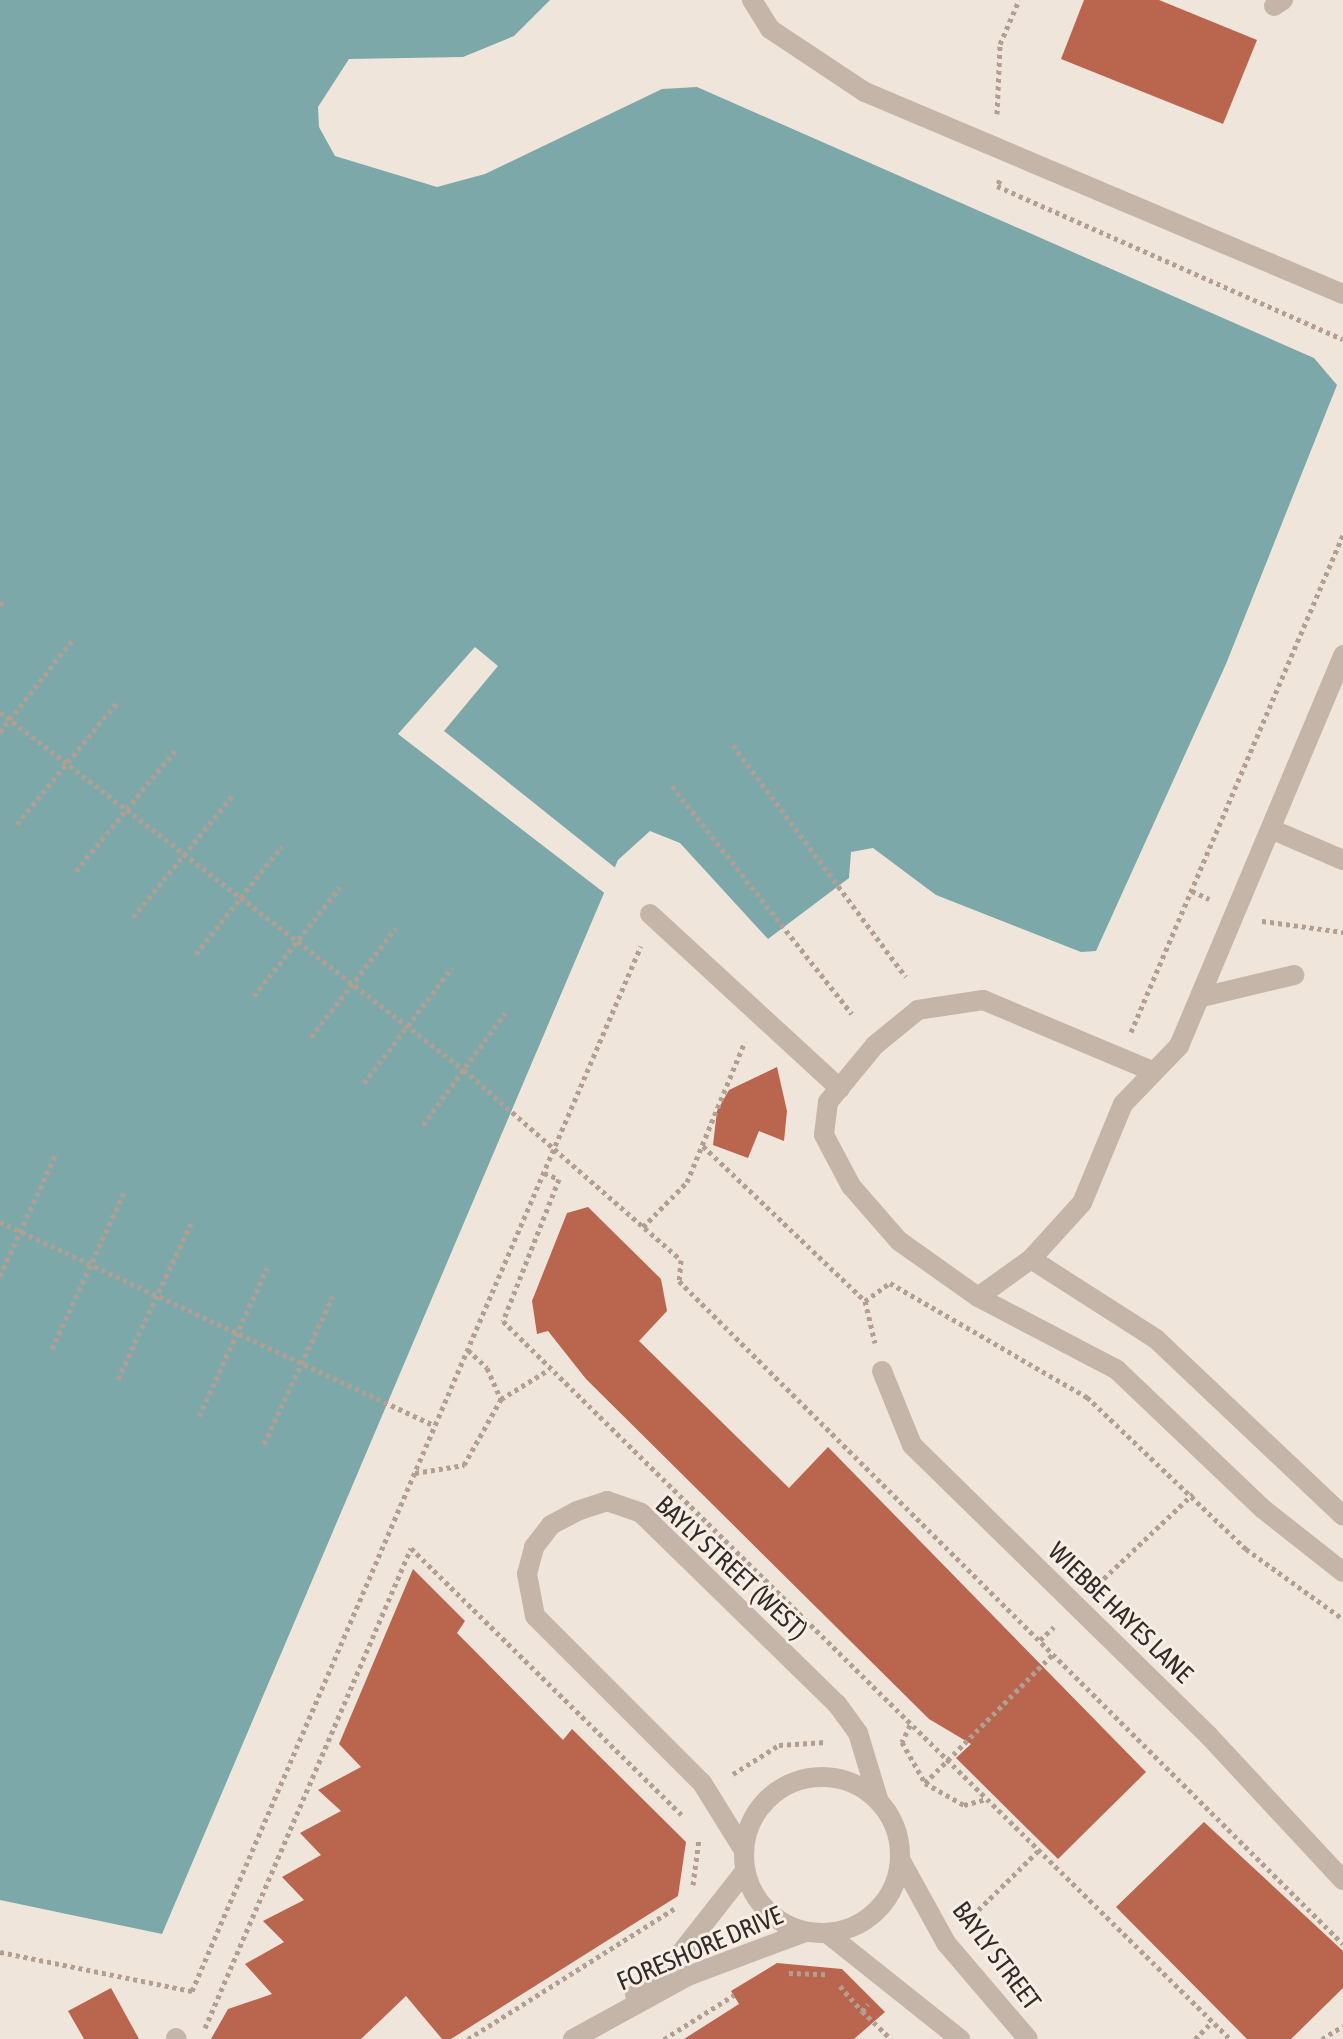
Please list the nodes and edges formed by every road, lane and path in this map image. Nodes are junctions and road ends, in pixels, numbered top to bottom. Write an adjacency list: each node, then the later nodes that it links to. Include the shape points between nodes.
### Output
1 (752, 0): 5 (street, via 770,29 865,92)
2 (1019, 0): 3 (path, via 1000,44)
3 (998, 122)
4 (1001, 177): 6 (path, via 997,186)
5 (1343, 294)
6 (1343, 339)
7 (1343, 535): 29 (path)
8 (5, 599): 9 (path)
9 (0, 605)
10 (74, 638): 14 (path)
11 (1343, 655): 23 (street)
12 (118, 701): 18 (path)
13 (0, 712): 14 (path)
14 (10, 720): 15 (path); 18 (path)
15 (0, 732)
16 (733, 745): 42 (path)
17 (177, 748): 21 (path)
18 (66, 762): 21 (path); 22 (path)
19 (672, 786): 47 (path)
20 (234, 794): 25 (path)
21 (126, 810): 25 (path); 27 (path)
22 (17, 824)
23 (1273, 830): 26 (street); 45 (street)
24 (282, 846): 30 (path)
25 (184, 855): 30 (path); 33 (path)
26 (1343, 860)
27 (76, 871)
28 (340, 887): 38 (path)
29 (1192, 891): 31 (path); 51 (path)
30 (240, 899): 38 (path); 39 (path)
31 (1211, 900)
32 (650, 914): 55 (street)
33 (133, 917)
34 (1260, 920): 36 (path)
35 (396, 928): 43 (path)
36 (1343, 932)
37 (645, 936): 58 (path)
38 (296, 941): 43 (path); 44 (path)
39 (196, 954)
40 (452, 968): 48 (path)
41 (1294, 975): 45 (street)
42 (906, 977)
43 (352, 985): 48 (path); 50 (path)
44 (254, 996)
45 (1202, 997): 53 (street, via 1179,1046)
46 (505, 1013): 52 (path)
47 (852, 1014)
48 (406, 1027): 52 (path); 54 (path)
49 (748, 1034): 57 (path)
50 (311, 1037)
51 (1120, 1059): 53 (street); 55 (street, via 983,1000 918,1010 875,1045)
52 (464, 1070): 56 (path); 58 (path)
53 (1152, 1071): 65 (street, via 1123,1104 1090,1192)
54 (364, 1083)
55 (840, 1089): 69 (street, via 828,1102 824,1135 851,1186 899,1241)
56 (423, 1125)
57 (703, 1146): 64 (path, via 687,1182); 70 (path)
58 (555, 1149): 60 (path); 64 (path)
59 (55, 1156): 67 (path)
60 (544, 1173): 72 (path); 73 (path, via 559,1179 503,1321)
61 (125, 1190): 71 (path)
62 (0, 1222): 78 (path)
63 (191, 1223): 75 (path)
64 (643, 1227): 87 (path, via 681,1260 679,1281)
65 (1031, 1259): 69 (street); 82 (street, via 1156,1339)
66 (267, 1268): 77 (path)
67 (0, 1276)
68 (333, 1296): 79 (path)
69 (978, 1297): 83 (street, via 1116,1369 1263,1509)
70 (865, 1301): 74 (path); 81 (path, via 890,1283 1042,1370 1087,1397)
71 (52, 1349)
72 (468, 1350): 76 (path, via 487,1368); 78 (path)
73 (550, 1369): 76 (path); 89 (path)
74 (882, 1371): 100 (street, WIEBBE HAYES LANE, via 912,1445 1209,1736)
75 (118, 1379)
76 (501, 1399): 80 (path, via 464,1465)
77 (199, 1416)
78 (435, 1426): 80 (path)
79 (264, 1444)
80 (415, 1473): 107 (path, via 192,1991)
81 (1193, 1494): 84 (path); 85 (path, via 1292,1588)
82 (1343, 1516)
83 (1343, 1572)
84 (1094, 1588)
85 (1343, 1619)
86 (1056, 1625): 87 (path)
87 (1040, 1640): 88 (path)
88 (1053, 1654): 91 (path); 106 (path)
89 (910, 1725): 91 (path); 93 (path, via 902,1742)
90 (843, 1742): 92 (path, via 779,1745)
91 (947, 1761): 93 (path); 95 (path)
92 (723, 1782)
93 (925, 1783): 95 (path, via 964,1805)
94 (878, 1799): 96 (street, via 839,1778 794,1781 759,1808); 96 (street, BAYLY STREET (WEST), via 858,1733 837,1704 641,1513 607,1501 551,1525 534,1547 527,1574 535,1616 702,1783); 98 (street, via 900,1839)
95 (986, 1799): 97 (path)
96 (743, 1849): 99 (street)
97 (1038, 1851): 103 (path); 113 (path)
98 (901, 1861): 105 (street, via 877,1911); 121 (street, BAYLY STREET, via 946,1943)
99 (745, 1871): 104 (street, via 766,1911); 112 (street, FORESHORE DRIVE, via 680,1954)
100 (1343, 1880)
101 (691, 1898): 115 (path, via 699,1839 686,1819 411,1548)
102 (682, 1904): 116 (path)
103 (966, 1922)
104 (805, 1932): 105 (street); 112 (street, FORESHORE DRIVE, via 688,1976)
105 (828, 1934): 120 (street)
106 (1343, 1944)
107 (0, 1952)
108 (784, 1973): 111 (path, via 829,1974)
109 (734, 1995): 118 (path)
110 (872, 2000): 111 (path)
111 (862, 2011): 119 (path)
112 (614, 2013): 117 (street, FORESHORE DRIVE)
113 (1212, 2022): 122 (path); 123 (path)
114 (1343, 2026): 124 (path)
115 (203, 2032)
116 (468, 2039)
117 (573, 2039)
118 (664, 2039)
119 (891, 2039)
120 (960, 2039)
121 (1028, 2039)
122 (1195, 2039)
123 (1230, 2039)
124 (1322, 2039)

